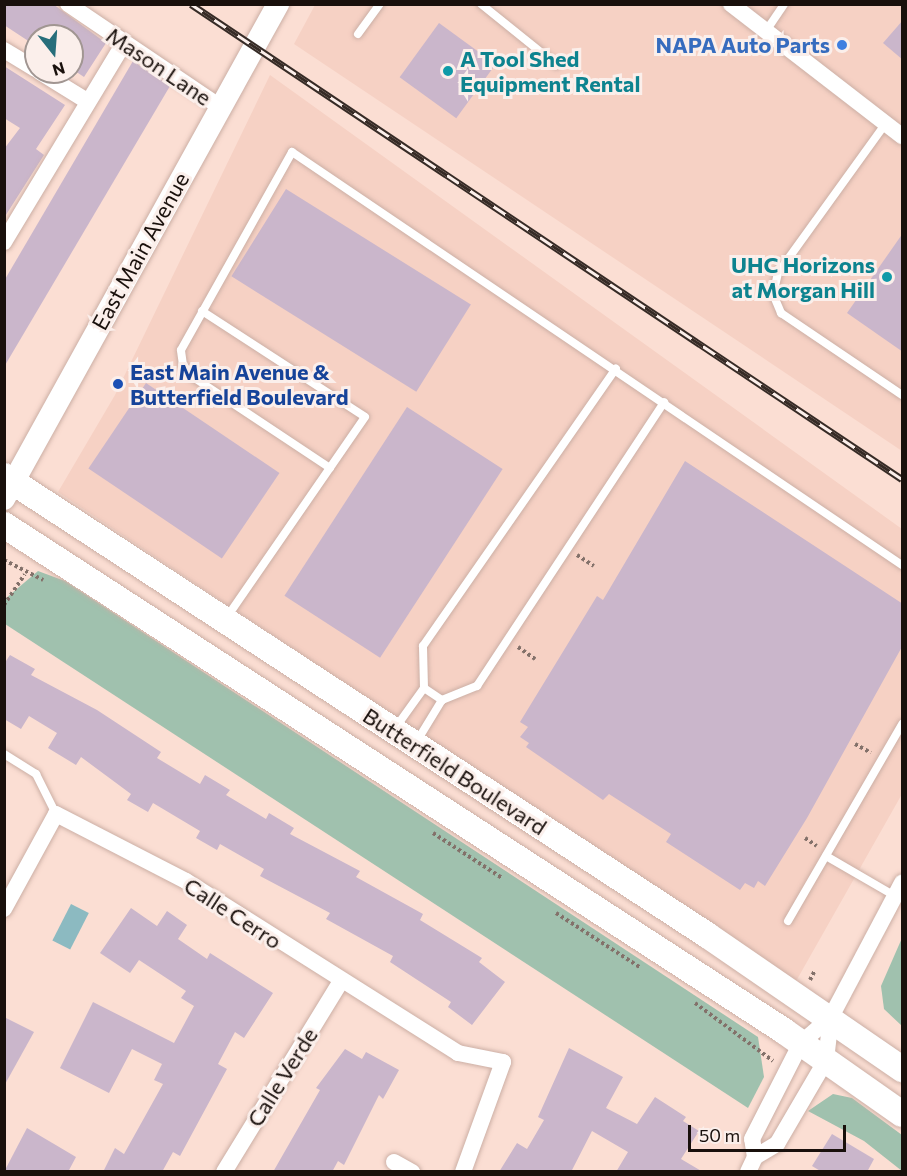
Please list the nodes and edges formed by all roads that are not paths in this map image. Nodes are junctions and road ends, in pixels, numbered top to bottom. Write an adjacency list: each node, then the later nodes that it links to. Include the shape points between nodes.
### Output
1 (68, 4): 9 (street, Mason Lane)
2 (278, 4): 15 (main road, East Main Avenue)
3 (380, 4): 8 (lane)
4 (481, 4): 12 (lane)
5 (731, 4): 7 (street)
6 (784, 4): 7 (lane)
7 (766, 31): 16 (street)
8 (358, 34)
9 (124, 43): 14 (street); 15 (street, Mason Lane)
10 (4, 50): 11 (street)
11 (24, 62)
12 (557, 65)
13 (60, 84): 14 (street)
14 (87, 100): 18 (street)
15 (220, 107): 24 (main road, East Main Avenue)
16 (886, 123): 17 (street); 21 (lane, via 778,273 774,294 781,313)
17 (903, 136)
18 (4, 242)
19 (202, 311): 20 (lane, via 292,152); 23 (lane, via 181,350 183,365); 23 (lane, via 365,417)
20 (616, 368): 22 (lane); 28 (lane, via 423,646)
21 (903, 395)
22 (664, 402): 26 (lane); 29 (lane, via 477,686)
23 (330, 468): 27 (lane)
24 (7, 485): 27 (main road, Butterfield Boulevard)
25 (4, 525): 40 (main road, Butterfield Boulevard)
26 (903, 565)
27 (224, 621): 31 (main road, Butterfield Boulevard)
28 (424, 688): 29 (lane); 31 (lane)
29 (442, 700): 31 (lane)
30 (903, 724): 34 (lane)
31 (404, 738): 39 (main road, Butterfield Boulevard)
32 (4, 754): 33 (lane, via 36,774)
33 (56, 814): 36 (street); 38 (street, Calle Cerro, via 186,881)
34 (826, 856): 35 (lane); 37 (lane)
35 (899, 889): 39 (street)
36 (4, 909)
37 (788, 921)
38 (340, 982): 46 (street, Calle Verde); 48 (street, Calle Cerro, via 458,1053 503,1062)
39 (831, 1017): 40 (street); 41 (street); 42 (main road, Butterfield Boulevard)
40 (801, 1043): 41 (main road, Butterfield Boulevard); 45 (street, via 752,1139)
41 (826, 1059): 43 (main road, Butterfield Boulevard); 45 (street, via 777,1144)
42 (903, 1069)
43 (903, 1114)
44 (394, 1162): 47 (street)
45 (752, 1164)
46 (224, 1172)
47 (412, 1172)
48 (463, 1172)

